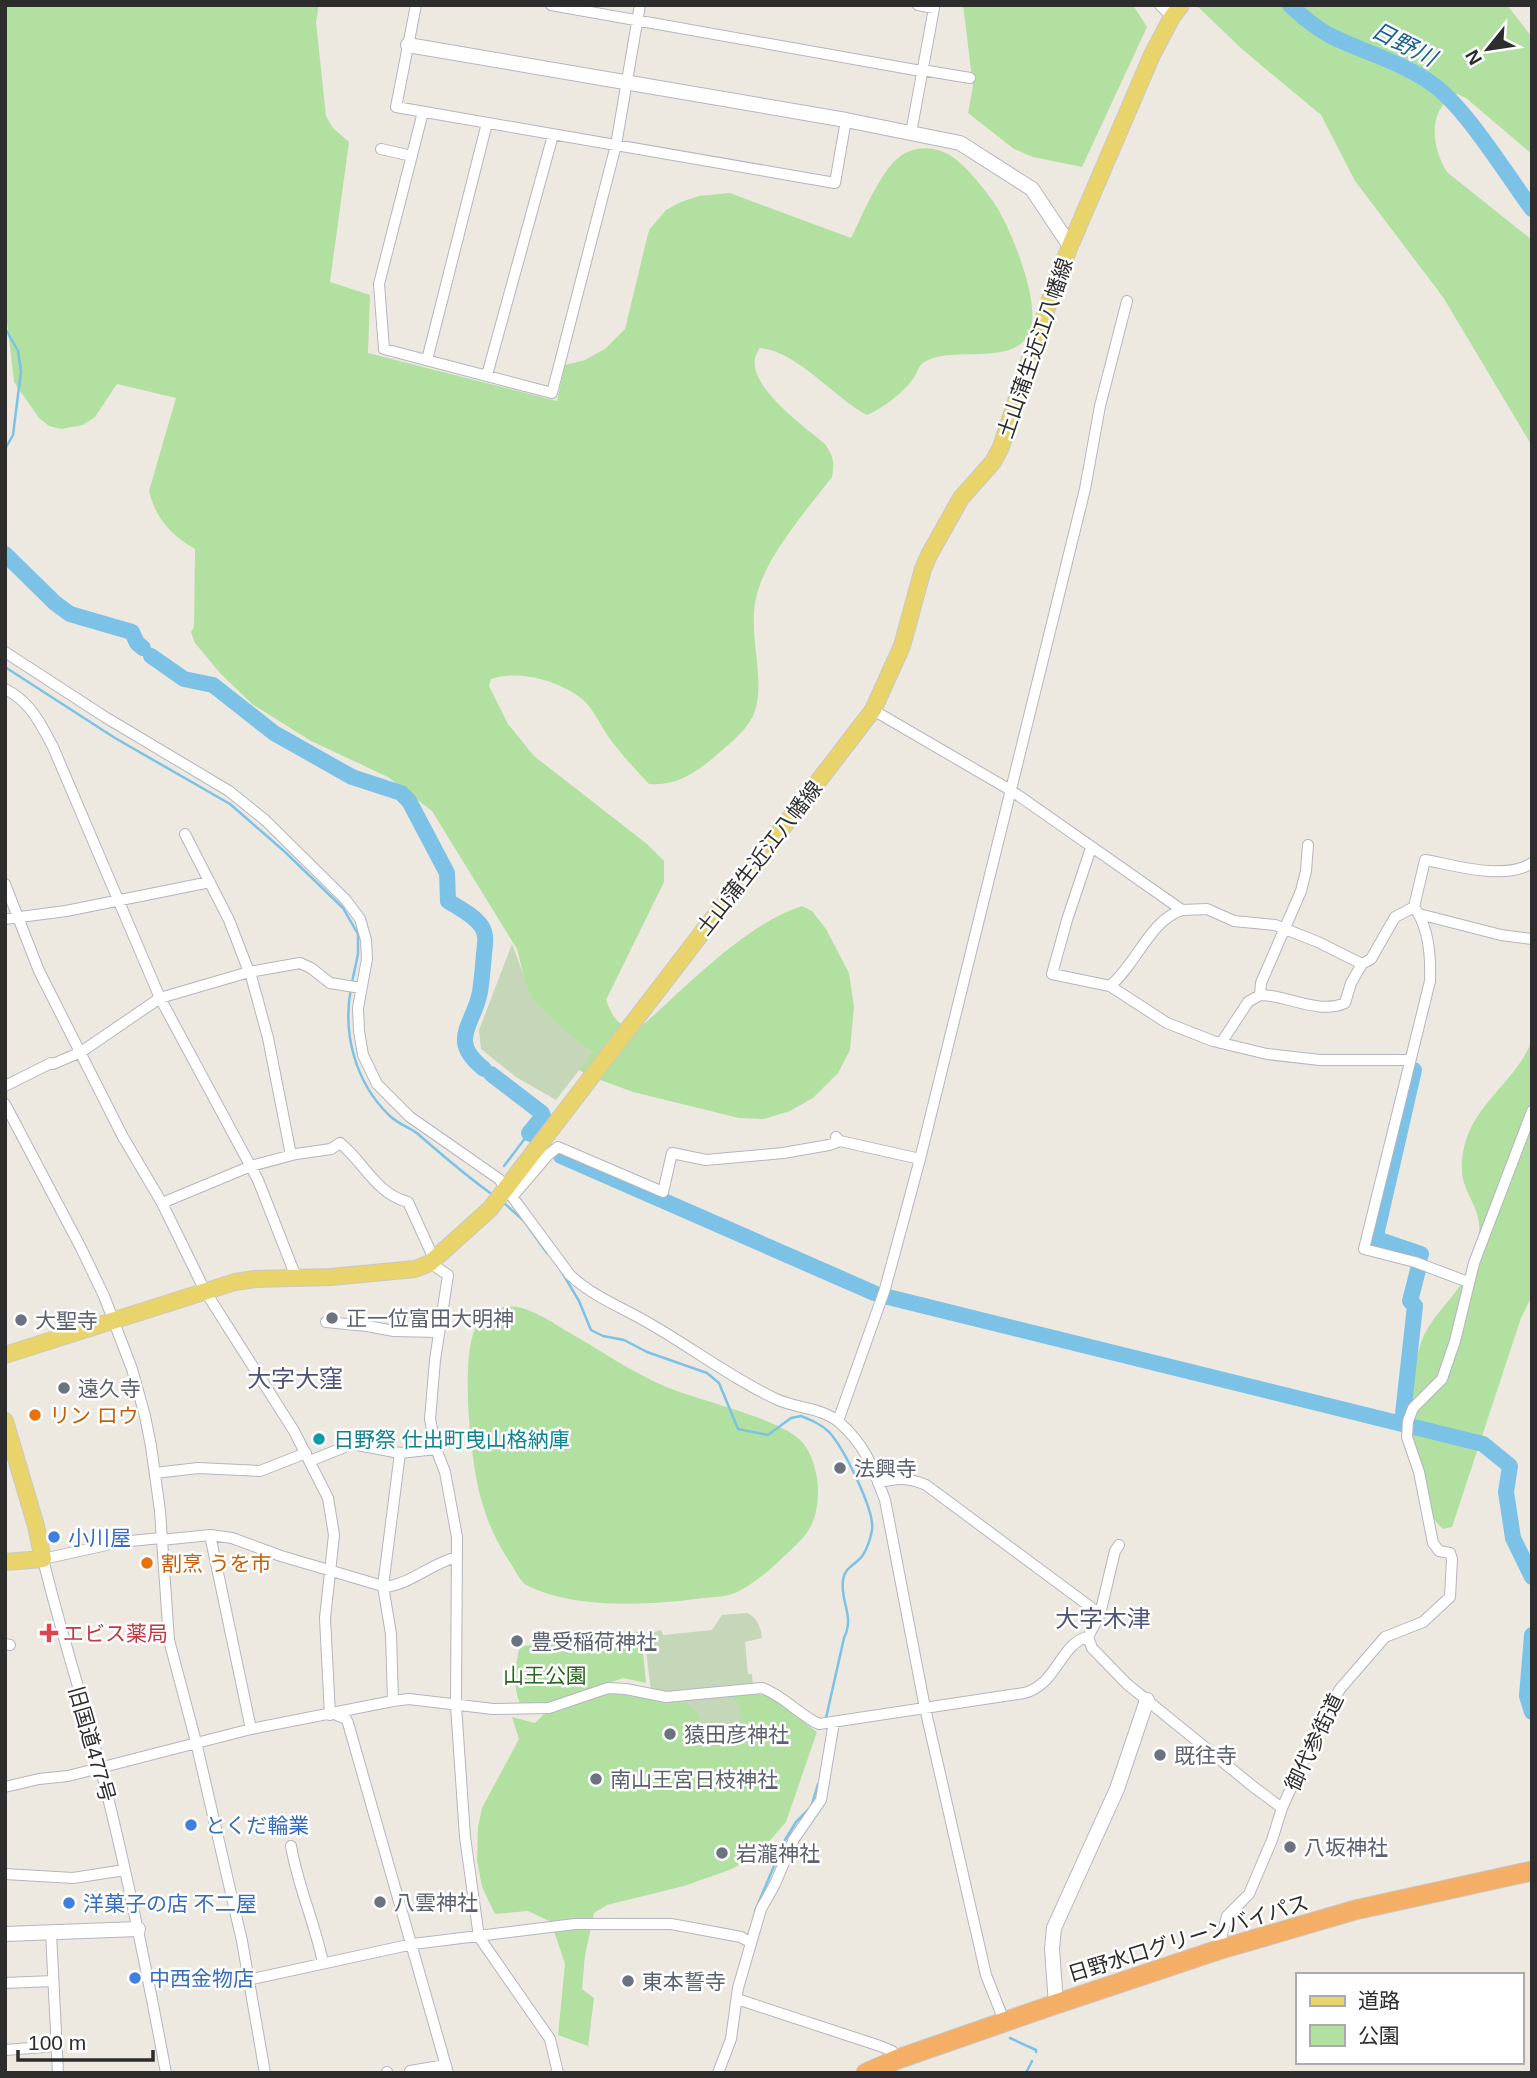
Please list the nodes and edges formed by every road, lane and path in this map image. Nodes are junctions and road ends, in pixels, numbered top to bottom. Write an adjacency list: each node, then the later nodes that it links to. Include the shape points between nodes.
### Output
1 (416, 5): 8 (street)
2 (551, 5): 7 (street)
3 (640, 5): 7 (street)
4 (918, 5): 5 (street)
5 (934, 7): 9 (street)
6 (1171, 9): 20 (main road, 土山蒲生近江八幡線)
7 (637, 20): 9 (street); 11 (street)
8 (408, 45): 11 (street); 12 (street, via 396,107)
9 (922, 70): 10 (street); 15 (street)
10 (970, 78)
11 (626, 83): 13 (street); 17 (street)
12 (423, 112): 14 (street); 19 (street)
13 (846, 120): 15 (street); 17 (street, via 835,183)
14 (487, 123): 16 (street); 22 (street)
15 (911, 133): 20 (street, via 960,143 1032,189)
16 (553, 135): 17 (street); 23 (street)
17 (616, 145): 23 (street, via 552,393)
18 (381, 149): 19 (street)
19 (412, 156): 22 (street, via 379,284 384,349)
20 (1070, 246): 26 (main road, 土山蒲生近江八幡線, via 1001,447 961,498 929,555 902,646)
21 (1126, 302): 27 (street)
22 (427, 360): 23 (street)
23 (487, 375)
24 (5, 652): 44 (street, via 229,791 265,820 360,919 367,950)
25 (5, 689): 34 (street, via 34,712 53,747)
26 (873, 710): 27 (street); 56 (main road, 土山蒲生近江八幡線)
27 (1012, 791): 30 (street); 54 (street)
28 (186, 834): 32 (street)
29 (1308, 845): 39 (street, via 1305,881)
30 (1091, 848): 35 (street); 43 (street, via 1052,974)
31 (1532, 863): 36 (street, via 1498,871 1425,860)
32 (210, 882): 34 (street); 42 (street)
33 (5, 884): 37 (street)
34 (117, 901): 37 (street); 46 (street)
35 (1182, 910): 39 (street, via 1207,909 1234,921); 43 (street, via 1162,921)
36 (1417, 911): 40 (street); 41 (street, via 1395,917 1371,959); 49 (street, via 1429,953 1430,981)
37 (18, 917): 38 (street); 48 (street, via 39,971)
38 (5, 919)
39 (1284, 928): 41 (street); 45 (street)
40 (1532, 939)
41 (1362, 964): 45 (street, via 1340,1006)
42 (249, 972): 44 (street, via 300,963 330,983); 46 (street); 53 (street)
43 (1110, 986): 47 (street, via 1167,1023)
44 (359, 988): 56 (street, via 363,1055 377,1084 410,1117 499,1179)
45 (1260, 995): 47 (street, via 1248,1002)
46 (160, 998): 48 (street); 55 (street)
47 (1221, 1043): 49 (street, via 1285,1057)
48 (81, 1052): 50 (street); 57 (street)
49 (1409, 1060): 60 (street, via 1364,1249)
50 (5, 1086)
51 (5, 1104): 62 (street)
52 (1532, 1111): 60 (street, 御代参街道)
53 (292, 1155): 55 (street); 58 (street, via 331,1149 340,1143 351,1151 379,1186 408,1202)
54 (920, 1159): 56 (street, via 838,1139 829,1145 783,1153 706,1160 672,1153 663,1192 558,1147); 67 (street, via 886,1289)
55 (251, 1166): 57 (street); 59 (street)
56 (508, 1192): 58 (main road, 土山蒲生近江八幡線); 67 (street, via 583,1288 761,1392)
57 (162, 1203): 61 (street)
58 (432, 1261): 59 (main road, 土山蒲生近江八幡線, via 401,1272); 64 (street, via 447,1275)
59 (296, 1277): 61 (main road, 土山蒲生近江八幡線, via 256,1279)
60 (1468, 1282): 94 (street, 御代参街道, via 1442,1379 1413,1408 1407,1425 1433,1543 1452,1559 1450,1597 1423,1622 1385,1637 1340,1689)
61 (205, 1290): 62 (main road, 土山蒲生近江八幡線); 70 (street)
62 (115, 1321): 65 (main road, 土山蒲生近江八幡線); 72 (street, via 145,1416)
63 (326, 1322): 64 (street)
64 (439, 1332): 68 (street, via 430,1419)
65 (5, 1355)
66 (5, 1421): 71 (main road)
67 (838, 1421): 73 (street, via 865,1451)
68 (436, 1449): 69 (street); 77 (street, via 445,1472)
69 (400, 1453): 70 (street, via 352,1444); 81 (street)
70 (308, 1457): 72 (street, via 260,1471 198,1468); 80 (street, via 334,1521)
71 (12, 1466): 78 (main road)
72 (155, 1473): 75 (street)
73 (878, 1483): 82 (street, via 895,1478 926,1485); 87 (street)
74 (210, 1535): 75 (street); 80 (street); 90 (street)
75 (161, 1539): 78 (street, via 120,1542); 91 (street, via 169,1640)
76 (1119, 1545): 82 (street)
77 (457, 1557): 81 (street, via 401,1584); 86 (street)
78 (43, 1559): 79 (main road); 92 (street, 旧国道477号)
79 (5, 1562)
80 (329, 1571): 81 (street); 88 (street, via 325,1618)
81 (383, 1587): 85 (street, via 391,1634)
82 (1100, 1614): 83 (street)
83 (1088, 1637): 84 (street, via 1101,1658); 87 (street, via 1081,1638 1034,1691)
84 (1147, 1700): 94 (street); 111 (street, via 1117,1788 1054,1928)
85 (393, 1701): 86 (street); 88 (street)
86 (456, 1706): 89 (street, via 549,1708 608,1688 666,1697 762,1688 808,1719); 102 (street, via 465,1837)
87 (925, 1708): 89 (street); 112 (street, via 986,1975)
88 (332, 1714): 90 (street); 103 (street, via 348,1723)
89 (829, 1723): 104 (street, via 821,1800 789,1849 761,1909)
90 (251, 1729): 91 (street)
91 (196, 1742): 92 (street); 107 (street)
92 (100, 1768): 93 (street); 96 (street, 旧国道477号)
93 (5, 1787)
94 (1282, 1808): 105 (street, 御代参街道, via 1249,1894 1227,1916)
95 (291, 1846): 106 (street)
96 (125, 1870): 98 (street, via 73,1878); 99 (street, 旧国道477号)
97 (1532, 1871): 105 (highway, 日野水口グリーンバイパス, via 1355,1910)
98 (5, 1874)
99 (138, 1929): 100 (street); 119 (street, 旧国道477号)
100 (51, 1932): 101 (street); 108 (street)
101 (5, 1934)
102 (479, 1937): 103 (street); 104 (street, via 575,1924 637,1923 727,1933); 121 (street, via 550,2039)
103 (413, 1944): 106 (street); 116 (street)
104 (751, 1944): 110 (street)
105 (1217, 1950): 111 (highway, 日野水口グリーンバイパス)
106 (323, 1963): 107 (street)
107 (248, 1980): 120 (street)
108 (53, 1981): 109 (street); 113 (street)
109 (5, 1983)
110 (737, 1999): 115 (street, via 880,2046); 122 (street, via 731,2039)
111 (1056, 2004): 115 (highway, 日野水口グリーンバイパス)
112 (1001, 2013)
113 (57, 2046): 114 (street); 118 (street)
114 (5, 2050)
115 (898, 2059): 123 (highway, 日野水口グリーンバイパス)
116 (447, 2069): 117 (street)
117 (410, 2071)
118 (58, 2073)
119 (166, 2073)
120 (265, 2073)
121 (558, 2073)
122 (718, 2073)
123 (866, 2073)

